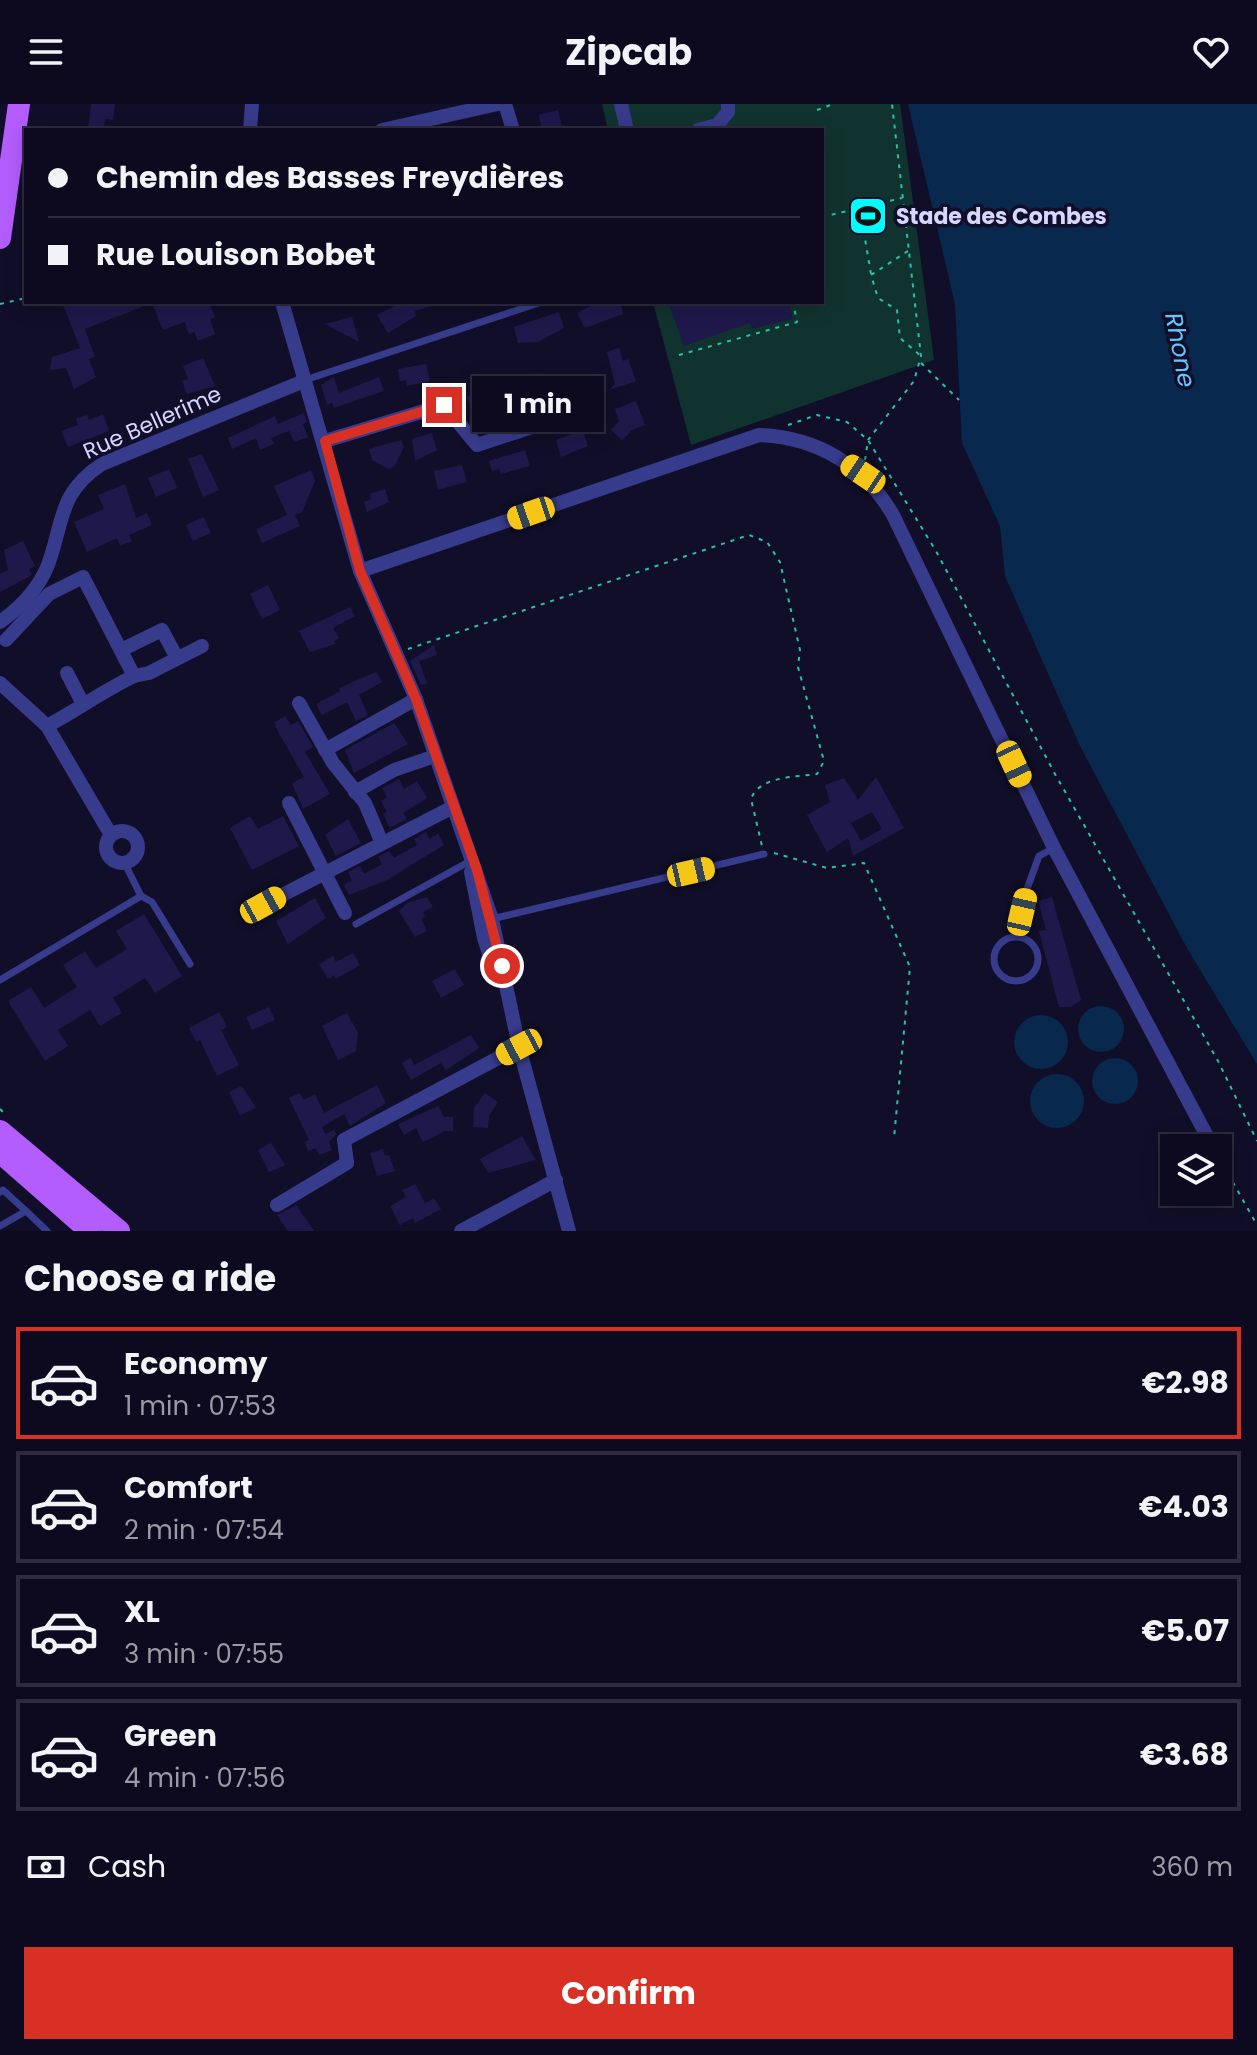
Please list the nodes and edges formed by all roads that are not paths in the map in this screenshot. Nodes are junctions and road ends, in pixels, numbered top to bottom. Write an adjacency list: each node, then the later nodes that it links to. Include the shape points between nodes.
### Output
1 (19, 104): 12 (main road)
2 (252, 104): 7 (street)
3 (498, 104): 8 (street)
4 (505, 104): 9 (street)
5 (621, 104): 10 (street)
6 (728, 104): 11 (street, via 717,125)
7 (250, 128)
8 (391, 128)
9 (512, 128)
10 (627, 128)
11 (706, 128)
12 (0, 238)
13 (283, 304): 15 (street)
14 (536, 304): 15 (lane)
15 (304, 381): 17 (street); 19 (street, Rue Bellerime, via 102,464 83,477 59,518 47,568 35,589)
16 (584, 389): 17 (street, via 572,414 477,445 444,405)
17 (325, 441): 18 (street)
18 (360, 571): 27 (street); 38 (street, via 759,435 788,436 812,445 863,474 880,493)
19 (1, 621)
20 (6, 640): 22 (street, via 49,594 83,577)
21 (202, 646): 23 (street)
22 (121, 650): 23 (street, via 162,630); 25 (street)
23 (177, 658): 25 (street)
24 (67, 673): 29 (street)
25 (134, 676): 29 (street)
26 (0, 683): 30 (street)
27 (416, 699): 31 (street); 32 (street)
28 (299, 703): 31 (street)
29 (83, 704): 30 (street)
30 (47, 726): 36 (street)
31 (325, 750): 33 (street)
32 (435, 756): 33 (street, via 394,770); 35 (street)
33 (355, 792): 37 (street)
34 (289, 803): 42 (street)
35 (453, 807): 37 (street); 40 (street)
36 (111, 835): 41 (street, via 108,854); 41 (street, via 121,831 135,838 136,853)
37 (382, 843): 42 (street)
38 (1054, 848): 47 (lane, via 1039,856); 53 (street)
39 (764, 854): 46 (lane)
40 (471, 857): 45 (lane); 46 (street); 50 (street, via 484,938)
41 (124, 862): 43 (lane)
42 (325, 872): 44 (street); 45 (street)
43 (141, 896): 48 (lane, via 152,902); 49 (lane)
44 (263, 905)
45 (351, 919)
46 (492, 919): 50 (street)
47 (1016, 936): 47 (lane, via 1002,941 994,954 996,970 1008,980 1024,980 1036,970 1039,955 1031,941)
48 (190, 964)
49 (0, 980)
50 (512, 1014): 51 (street)
51 (519, 1047): 55 (street); 57 (street, via 344,1140 347,1163)
52 (0, 1131): 62 (main road)
53 (1206, 1134)
54 (0, 1152): 61 (main road)
55 (556, 1180): 63 (street); 64 (street)
56 (2, 1191): 58 (lane)
57 (277, 1205)
58 (26, 1211): 59 (lane); 60 (lane)
59 (0, 1226)
60 (47, 1231)
61 (90, 1231)
62 (119, 1231)
63 (461, 1231)
64 (569, 1231)

